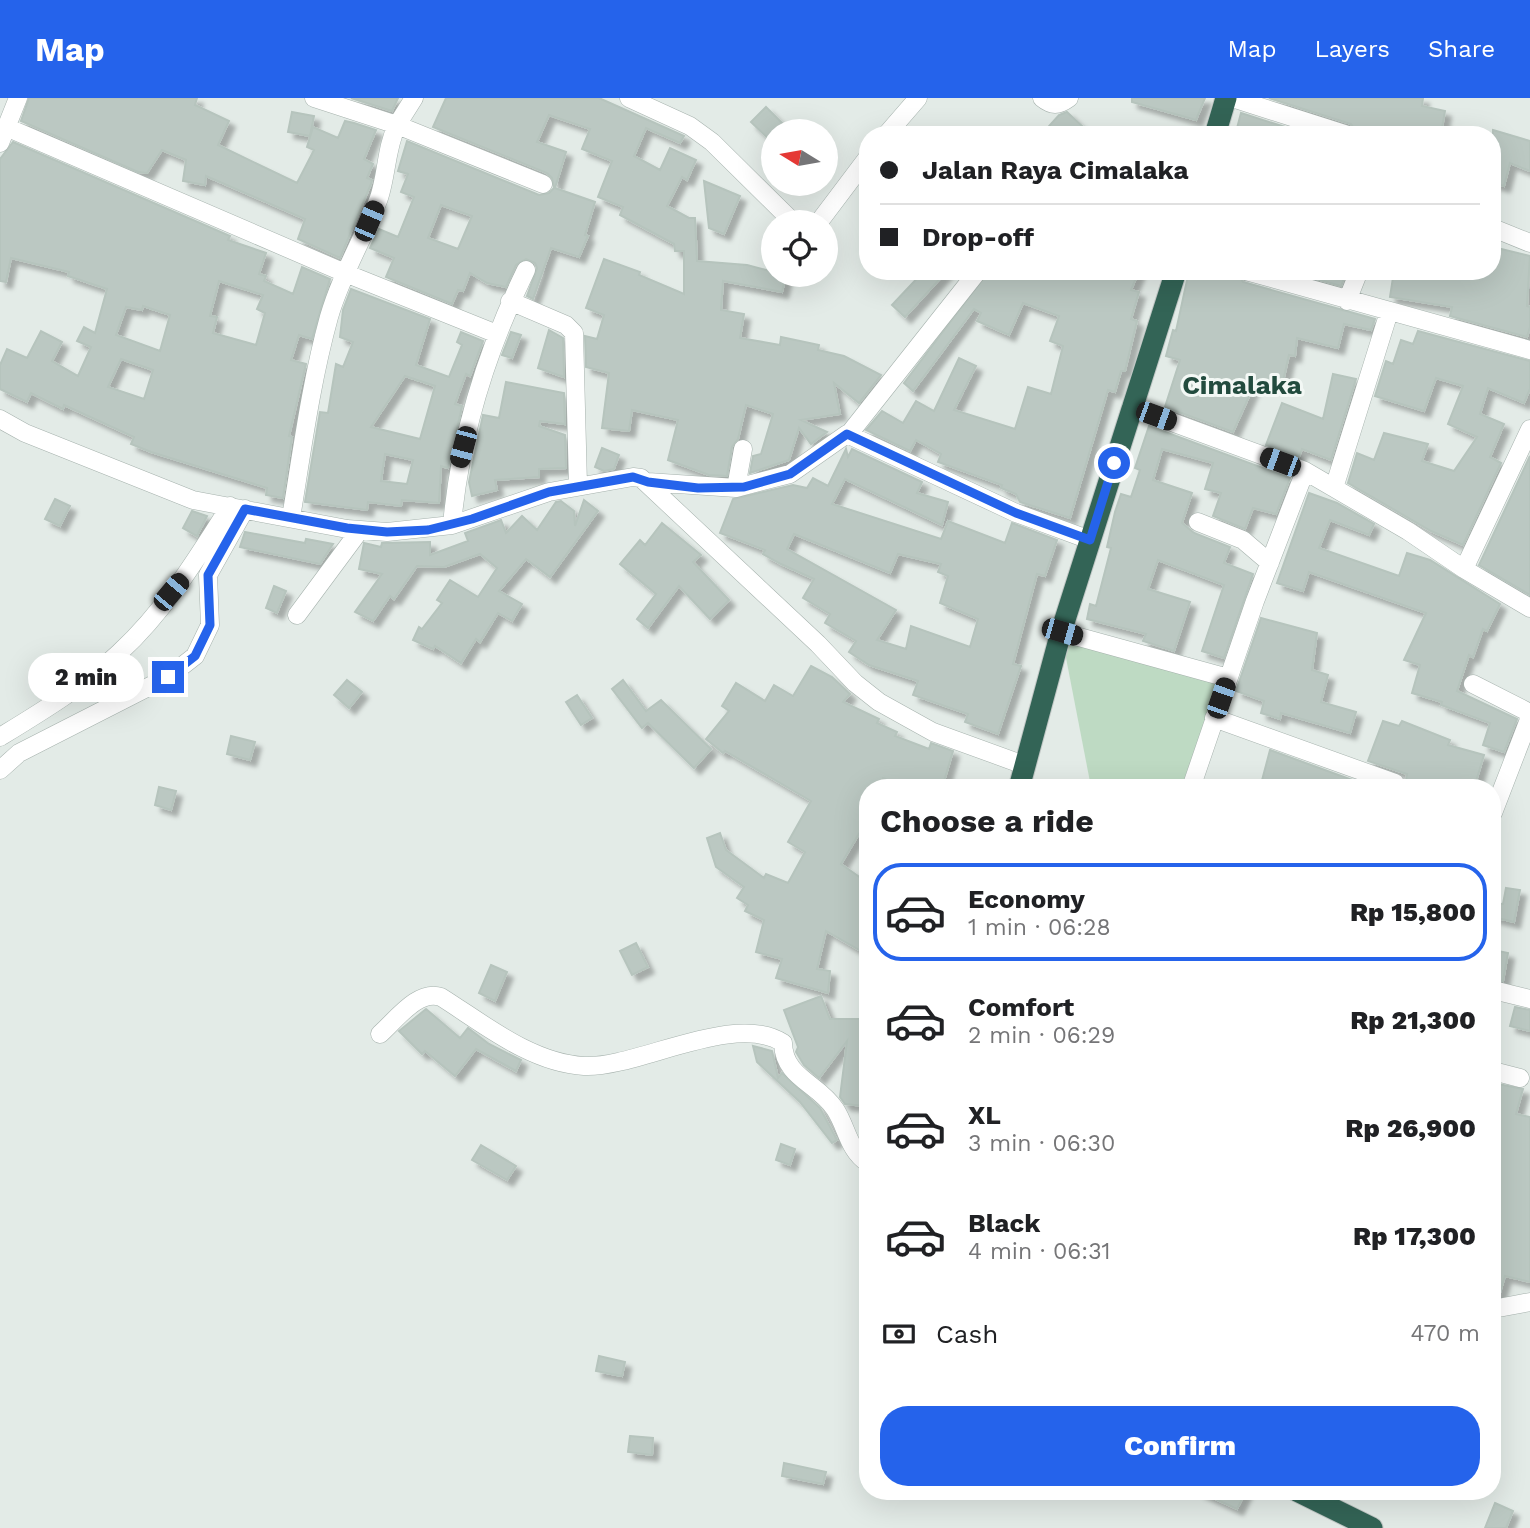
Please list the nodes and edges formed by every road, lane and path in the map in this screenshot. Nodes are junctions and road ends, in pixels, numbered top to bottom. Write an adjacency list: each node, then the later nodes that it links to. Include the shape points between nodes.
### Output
1 (18, 98): 14 (street)
2 (313, 98): 10 (street)
3 (414, 98): 10 (street)
4 (629, 98): 17 (street, via 690,126 712,142)
5 (918, 98): 11 (street)
6 (1042, 98): 7 (street, via 1051,105)
7 (1069, 98)
8 (1226, 98): 12 (highway)
9 (1232, 98): 13 (street)
10 (397, 125): 16 (street); 22 (street, via 379,198)
11 (894, 126)
12 (1218, 126)
13 (1320, 126)
14 (3, 135): 22 (street)
15 (859, 169): 18 (street)
16 (543, 184)
17 (781, 210)
18 (828, 210)
19 (1501, 231): 20 (street)
20 (1530, 243)
21 (526, 270): 28 (street)
22 (345, 273): 30 (street); 43 (street, via 329,317)
23 (971, 280): 35 (street)
24 (1173, 280): 32 (highway)
25 (1276, 280): 27 (street)
26 (1355, 280): 27 (street)
27 (1347, 301): 29 (street)
28 (510, 302): 30 (street); 38 (street, via 566,325 574,333)
29 (1389, 312): 31 (street); 40 (street)
30 (497, 334): 45 (street, via 457,472)
31 (1530, 350)
32 (1131, 407): 37 (street); 47 (highway)
33 (0, 419): 42 (street, via 193,500)
34 (1530, 429): 49 (street)
35 (852, 437): 39 (street, via 790,474); 47 (street, via 1039,523)
36 (743, 449): 39 (street)
37 (1305, 471): 40 (street); 48 (street)
38 (578, 485): 41 (street, via 633,477); 45 (street)
39 (736, 488): 41 (street)
40 (1334, 488): 49 (street)
41 (655, 490): 59 (street, via 879,702 933,732)
42 (237, 508): 43 (street); 57 (street, via 121,652 83,683); 60 (street, via 208,575 212,620 189,662 19,753)
43 (291, 518): 46 (street)
44 (1198, 522): 48 (street, via 1243,540)
45 (452, 525): 46 (street)
46 (360, 530): 51 (street)
47 (1090, 540): 52 (highway)
48 (1270, 563): 53 (street)
49 (1464, 569): 50 (street)
50 (1530, 608)
51 (296, 615)
52 (1062, 632): 53 (street); 59 (highway)
53 (1228, 678): 56 (street)
54 (1473, 684): 55 (street)
55 (1530, 715): 58 (street)
56 (1214, 718): 62 (street); 63 (street)
57 (0, 737)
58 (1522, 760): 64 (street)
59 (1024, 765): 61 (highway)
60 (0, 770)
61 (1021, 779)
62 (1194, 779)
63 (1384, 779)
64 (1501, 798)
65 (1501, 992): 66 (street)
66 (1530, 999)
67 (380, 1034): 70 (street, via 420,998 430,995 441,997 530,1052 581,1066 715,1037 771,1037 783,1043 786,1062 834,1107)
68 (1501, 1073): 69 (street)
69 (1520, 1078)
70 (859, 1155)
71 (1530, 1302): 72 (street)
72 (1501, 1307)
73 (1315, 1500): 74 (highway)
74 (1372, 1528)

